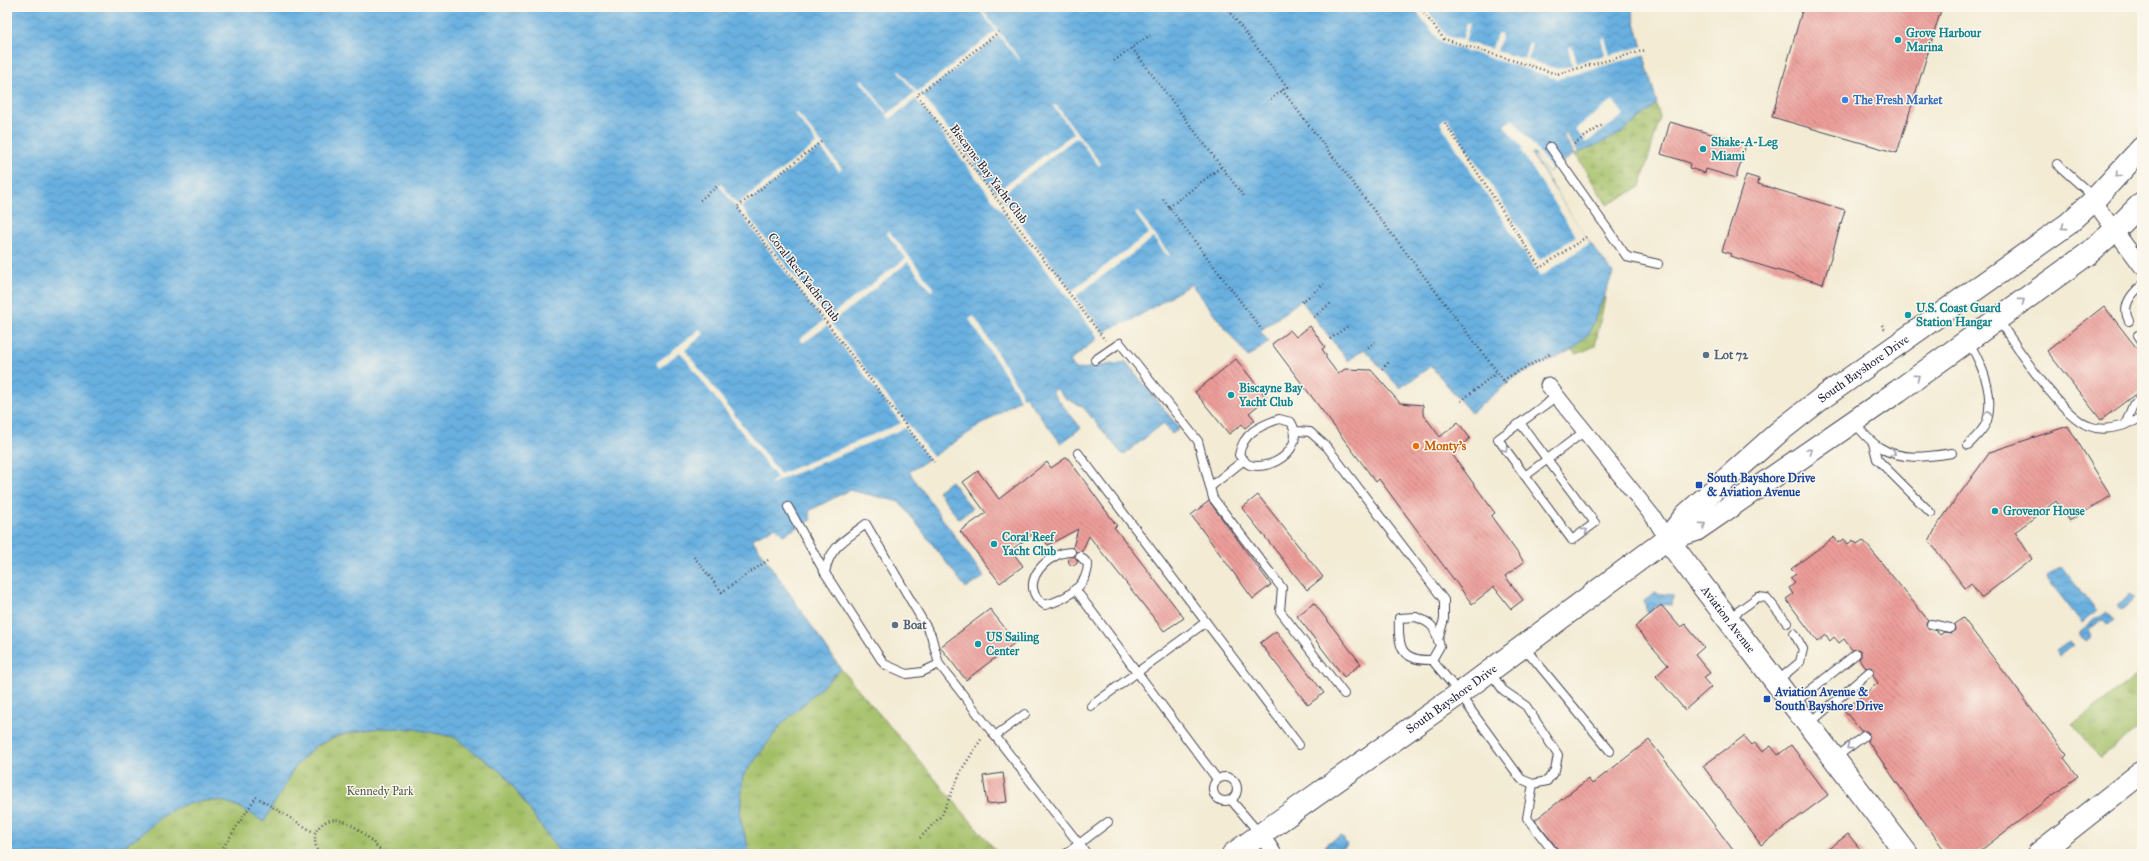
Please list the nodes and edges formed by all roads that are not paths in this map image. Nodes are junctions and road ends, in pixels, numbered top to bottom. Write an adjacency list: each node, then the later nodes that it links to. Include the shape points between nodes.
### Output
1 (1550, 147): 7 (lane, via 1627,258)
2 (2142, 148): 4 (main road, South Bayshore Drive, one-way to 4)
3 (2057, 164): 4 (lane, via 2086,190)
4 (2093, 201): 6 (street); 32 (main road, South Bayshore Drive, one-way to 32, via 2068,224 1822,398 1780,431 1686,515)
5 (2142, 203): 6 (main road, South Bayshore Drive)
6 (2114, 231): 8 (street); 10 (main road, South Bayshore Drive, one-way to 6, via 2089,253)
7 (1658, 264)
8 (2142, 267)
9 (2142, 285): 11 (lane, via 2129,297 2126,308)
10 (1997, 318): 12 (main road, South Bayshore Drive); 19 (lane, via 2025,360 2072,416 2088,426 2104,430)
11 (2129, 321)
12 (1967, 340): 17 (main road, South Bayshore Drive, one-way to 12); 23 (lane, one-way to 12, via 1978,436 1986,422 1989,409 1984,373)
13 (1095, 360): 29 (lane, via 1120,343 1198,441)
14 (1552, 390): 18 (lane); 21 (street, Aviation Avenue)
15 (2142, 398): 19 (lane, via 2134,405)
16 (2142, 418): 19 (lane)
17 (1852, 421): 22 (lane); 32 (main road, South Bayshore Drive, one-way to 17, via 1696,530)
18 (1520, 423): 26 (lane); 28 (lane, one-way to 28, via 1498,439)
19 (2125, 425)
20 (1296, 431): 27 (lane, via 1295,442 1288,452 1276,461 1260,466 1249,465); 27 (lane, via 1291,422 1279,419 1260,426 1246,437 1241,445 1239,455); 43 (lane, via 1310,432 1327,447 1444,600 1444,619)
21 (1585, 431): 26 (lane); 32 (street, Aviation Avenue, via 1654,518)
22 (1873, 442): 25 (lane, one-way to 25, via 1899,456 1920,458); 31 (lane, via 1877,458)
23 (1968, 445)
24 (1078, 453): 38 (lane)
25 (1952, 453)
26 (1547, 459): 28 (lane); 28 (lane, one-way to 26, via 1572,540 1595,523)
27 (1244, 460): 29 (lane)
28 (1524, 476)
29 (1210, 487): 52 (lane, via 1213,498 1282,588 1280,611)
30 (788, 507): 35 (lane)
31 (1931, 514)
32 (1667, 539): 37 (main road, Aviation Avenue); 44 (main road, South Bayshore Drive)
33 (1071, 552): 36 (lane, via 1062,552 1036,572 1032,587 1037,600 1045,605 1059,601)
34 (1080, 556): 36 (lane, via 1088,564 1088,573 1084,582)
35 (825, 573): 47 (lane, via 884,664 907,674 922,672); 47 (lane, via 827,559 836,548 866,524 931,635)
36 (1075, 589): 49 (lane)
37 (1727, 619): 39 (lane, via 1758,597 1763,597 1767,598); 51 (main road, Aviation Avenue)
38 (1206, 622): 49 (lane); 60 (lane)
39 (1787, 623)
40 (1931, 624): 41 (lane)
41 (1950, 628)
42 (1794, 633): 51 (lane, via 1803,649 1800,662)
43 (1438, 640): 46 (lane, via 1440,646); 46 (lane, via 1430,622 1416,617 1399,618 1400,645 1408,656 1417,660)
44 (1523, 646): 48 (main road, South Bayshore Drive); 61 (lane)
45 (1856, 654): 54 (lane)
46 (1432, 660): 53 (lane)
47 (939, 664): 58 (lane)
48 (1489, 671): 53 (main road, South Bayshore Drive); 65 (lane, via 1503,690 1526,706 1558,755 1555,770 1547,781)
49 (1138, 672): 55 (lane); 64 (lane)
50 (1869, 672): 57 (lane)
51 (1775, 682): 54 (main road, Aviation Avenue)
52 (1344, 694)
53 (1459, 694): 65 (lane, via 1521,779); 68 (main road, South Bayshore Drive)
54 (1792, 704): 57 (main road, Aviation Avenue)
55 (1091, 706)
56 (1025, 714): 58 (lane)
57 (1807, 725): 62 (main road, Aviation Avenue)
58 (995, 736): 69 (lane)
59 (1864, 736): 62 (lane, one-way to 62)
60 (1299, 745)
61 (1610, 751)
62 (1834, 759): 75 (main road, Aviation Avenue)
63 (2142, 772): 76 (main road)
64 (1217, 779): 66 (lane, via 1213,785 1214,796 1224,802); 66 (lane, via 1229,778 1235,782 1237,790)
65 (1533, 784): 74 (lane, via 1527,818)
66 (1231, 800): 68 (lane)
67 (1108, 822): 69 (lane)
68 (1260, 834): 72 (main road, South Bayshore Drive); 73 (street)
69 (1079, 844): 70 (lane); 71 (lane)
70 (1066, 854)
71 (1088, 854)
72 (1233, 854)
73 (1274, 854)
74 (1555, 854)
75 (1907, 854)
76 (2038, 854)

